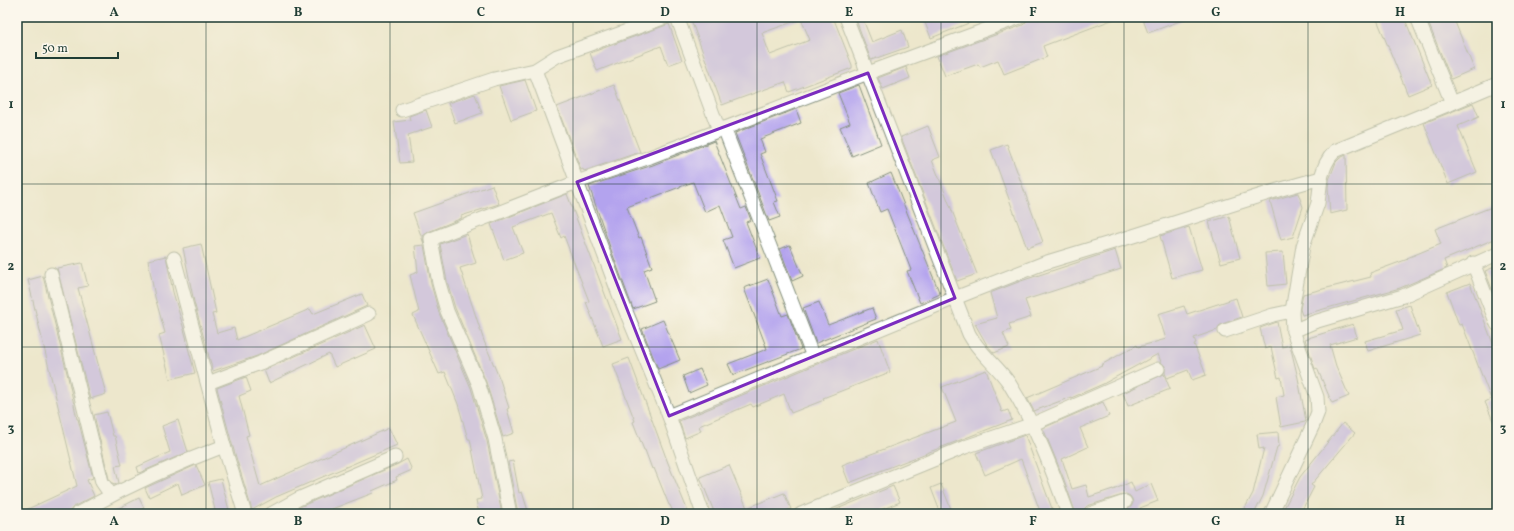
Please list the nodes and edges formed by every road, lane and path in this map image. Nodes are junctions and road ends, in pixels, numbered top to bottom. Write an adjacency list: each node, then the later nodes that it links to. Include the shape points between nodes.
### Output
1 (666, 17): 6 (street, via 557,56)
2 (677, 17): 11 (street)
3 (846, 17): 7 (street)
4 (1020, 17): 7 (street)
5 (1417, 17): 9 (street)
6 (535, 70): 10 (street, via 494,79); 13 (street)
7 (868, 73): 11 (street); 18 (street)
8 (1497, 84): 9 (street)
9 (1452, 103): 12 (street, via 1335,151 1329,156)
10 (402, 110)
11 (721, 129): 13 (street); 24 (street)
12 (1321, 178): 18 (street, via 1044,263); 19 (street, via 1318,203 1303,246)
13 (578, 182): 27 (street, via 620,297); 36 (street, via 431,239 447,311 479,385 495,438)
14 (1497, 254): 16 (street)
15 (174, 258): 26 (street)
16 (1473, 263): 21 (street); 23 (street, via 1403,296 1314,322)
17 (51, 274): 31 (street, via 102,482)
18 (955, 298): 24 (street); 28 (street, via 974,344 1005,378)
19 (1292, 311): 22 (street); 23 (street)
20 (369, 314): 26 (street, via 260,363)
21 (1497, 324)
22 (1225, 331)
23 (1293, 331): 41 (street, via 1317,397 1318,412)
24 (813, 357): 27 (street)
25 (1158, 369): 28 (street)
26 (208, 383): 29 (street)
27 (669, 416): 37 (street)
28 (1033, 424): 38 (street, via 965,447); 39 (street)
29 (224, 446): 31 (street); 34 (street)
30 (395, 457): 35 (street, via 298,499)
31 (111, 495): 33 (street)
32 (1125, 502): 40 (street)
33 (77, 514)
34 (244, 514)
35 (271, 514)
36 (510, 514)
37 (703, 514)
38 (801, 514)
39 (1068, 514)
40 (1090, 514)
41 (1271, 514)

